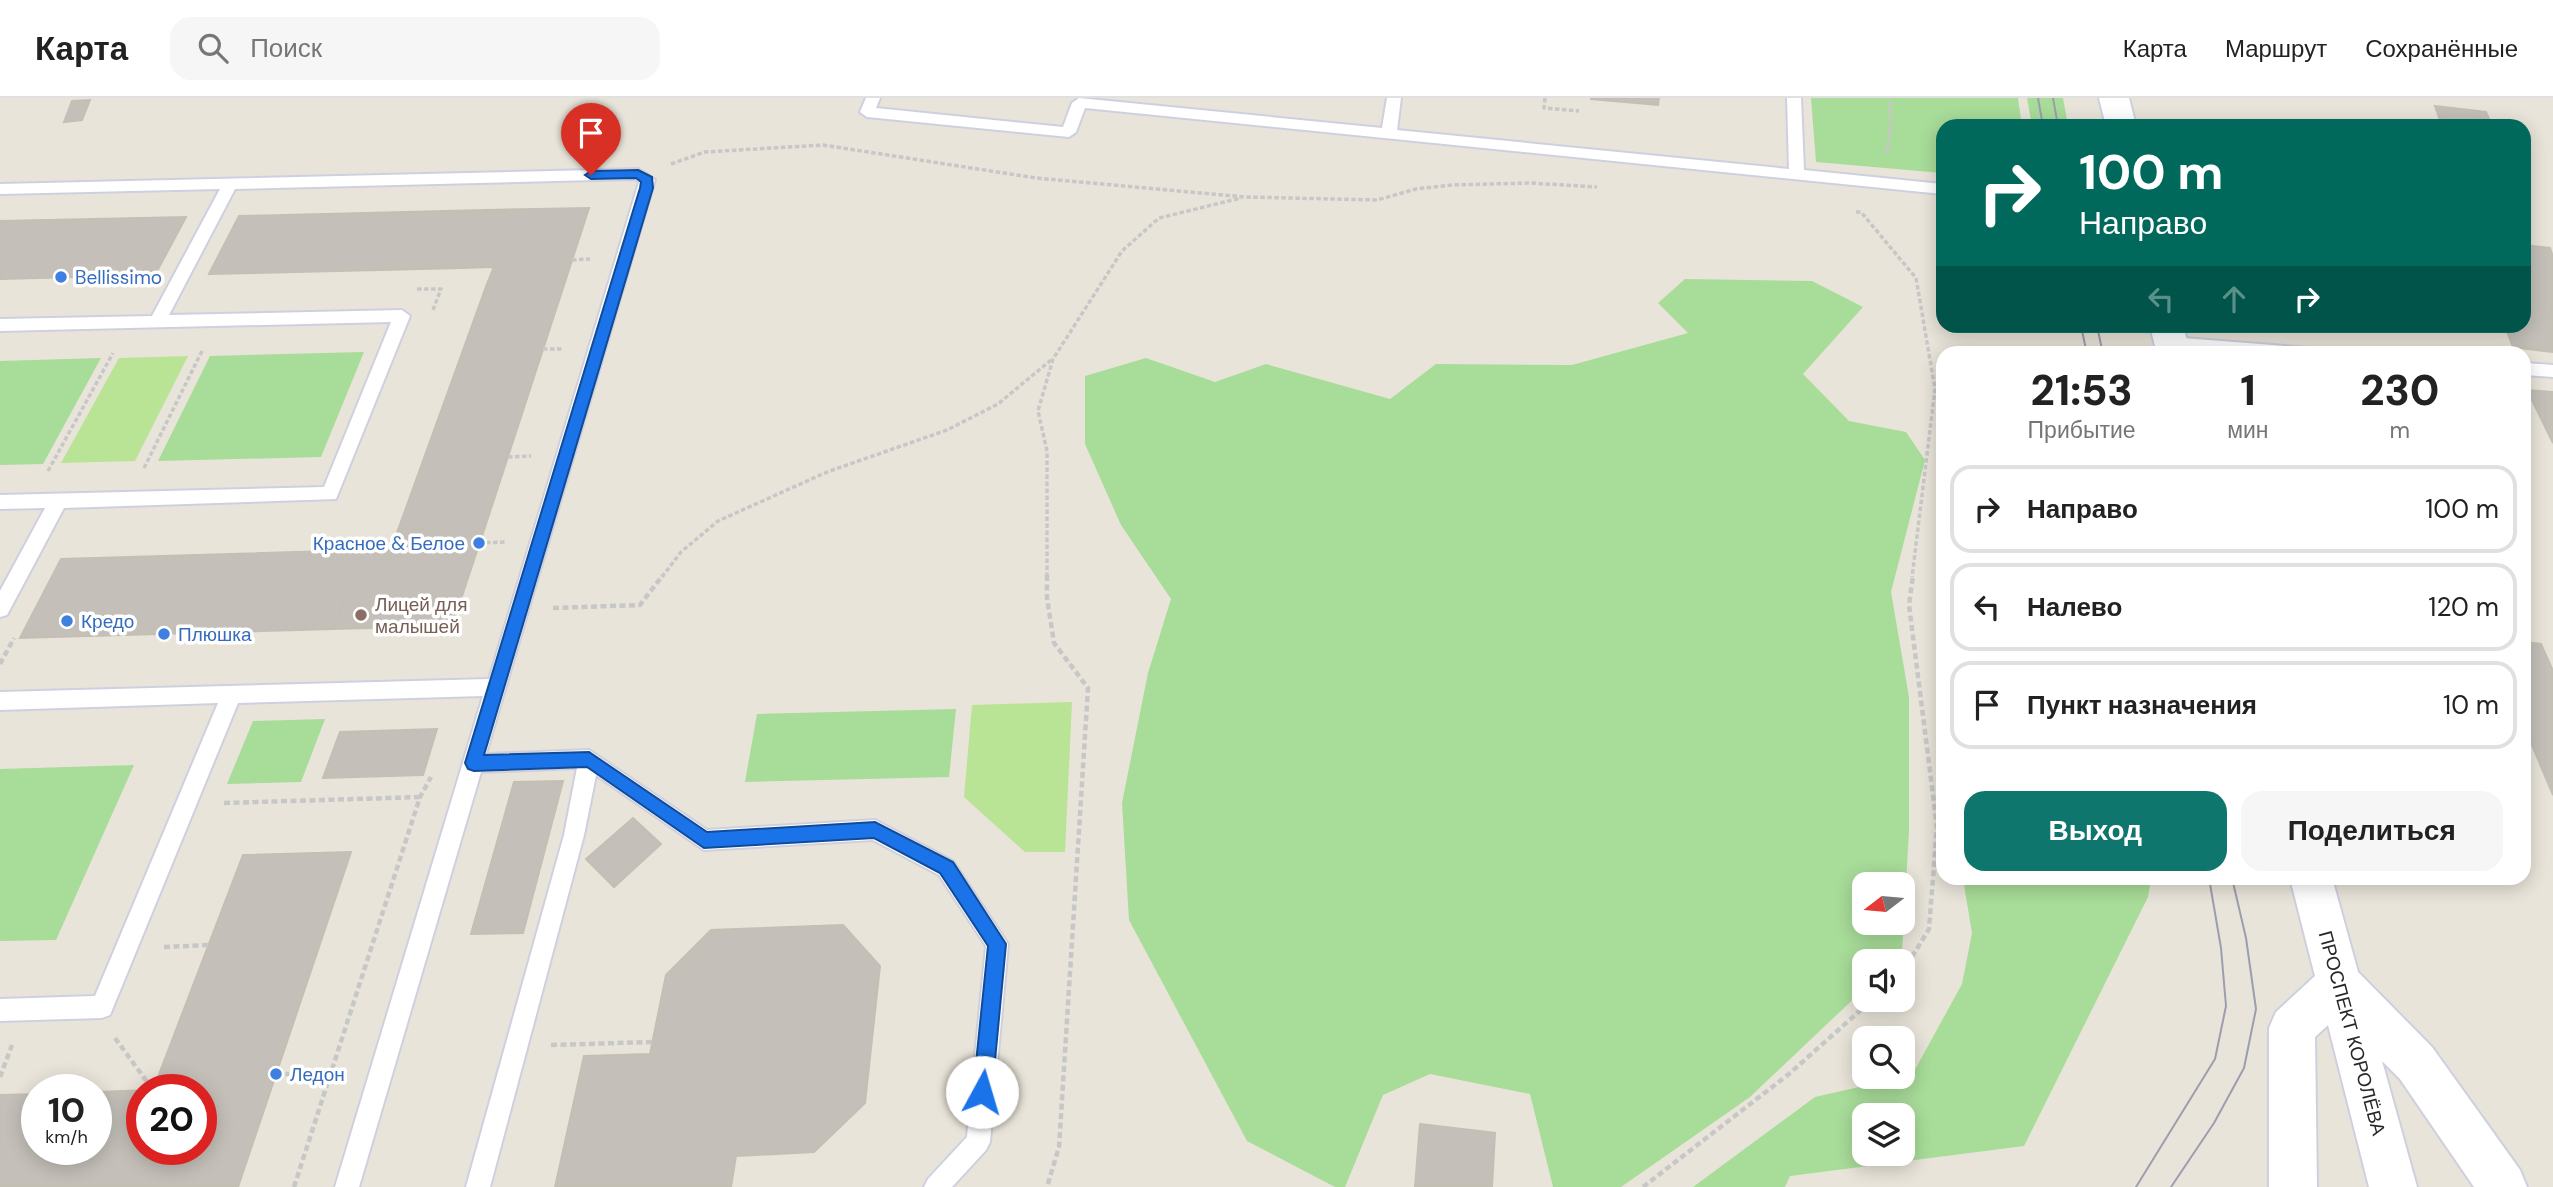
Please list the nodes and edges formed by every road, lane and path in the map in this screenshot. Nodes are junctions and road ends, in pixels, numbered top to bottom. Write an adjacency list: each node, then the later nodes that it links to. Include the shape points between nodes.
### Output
1 (873, 98): 8 (lane, via 867,112 1069,132 1079,103)
2 (1394, 98): 8 (lane)
3 (1545, 98): 6 (path, via 1544,108)
4 (1794, 98): 9 (lane)
5 (2114, 98): 7 (main road)
6 (1579, 111)
7 (2118, 119)
8 (1388, 134): 9 (lane)
9 (1797, 174): 13 (lane)
10 (647, 180): 11 (lane, via 638,174); 15 (path, via 672,164 705,152 823,145 1036,178); 33 (lane)
11 (230, 184): 14 (lane); 21 (lane)
12 (1597, 187): 15 (path, via 1451,185 1377,200)
13 (1936, 188)
14 (0, 189)
15 (1245, 197): 25 (path, via 1159,218 1122,251)
16 (1848, 211): 43 (path, via 1861,212 1916,278 1935,389 1909,605)
17 (415, 289): 18 (path, via 441,289)
18 (431, 314)
19 (218, 320): 21 (lane); 28 (path); 28 (lane, via 402,316 330,494)
20 (129, 322): 21 (lane); 22 (lane); 31 (path)
21 (157, 322)
22 (0, 326)
23 (2171, 341): 24 (lane)
24 (2224, 346)
25 (1053, 359): 33 (path, via 998,404 947,430 827,471 718,521 681,552 640,606); 64 (path, via 1038,411 1047,451 1047,598 1054,643 1088,688 1059,1147)
26 (2531, 369): 27 (lane)
27 (2553, 371)
28 (128, 499): 29 (lane)
29 (58, 501): 31 (lane); 32 (lane)
30 (0, 502): 31 (lane)
31 (31, 502)
32 (0, 609)
33 (520, 609): 34 (lane)
34 (497, 687): 35 (lane); 38 (lane)
35 (232, 694): 36 (lane); 42 (lane)
36 (0, 701)
37 (589, 759): 38 (lane); 55 (lane, via 575,835); 63 (lane, via 704,840 875,830 946,868 997,944 978,1142)
38 (474, 763): 40 (lane)
39 (433, 775): 41 (path)
40 (463, 796): 41 (path); 61 (lane)
41 (420, 797): 42 (path); 58 (path)
42 (188, 804): 50 (lane, via 102,1007)
43 (1936, 819)
44 (1936, 840): 48 (path, via 1929,929)
45 (2313, 885): 49 (main road, ПРОСПЕКТ КОРОЛЁВА)
46 (209, 945): 47 (path)
47 (161, 947)
48 (1915, 952)
49 (2339, 984): 66 (main road, via 2292,1028); 67 (main road, ПРОСПЕКТ КОРОЛЁВА); 68 (main road, via 2416,1063)
50 (0, 1010)
51 (1858, 1012): 65 (path, via 1789,1074)
52 (115, 1038): 56 (path)
53 (14, 1041): 59 (path)
54 (653, 1042): 55 (path)
55 (515, 1047): 62 (lane)
56 (141, 1074)
57 (276, 1074): 58 (path)
58 (331, 1074): 60 (path)
59 (0, 1077)
60 (294, 1187)
61 (347, 1187)
62 (478, 1187)
63 (936, 1187)
64 (1046, 1187)
65 (1643, 1187)
66 (2293, 1187)
67 (2393, 1187)
68 (2503, 1187)

